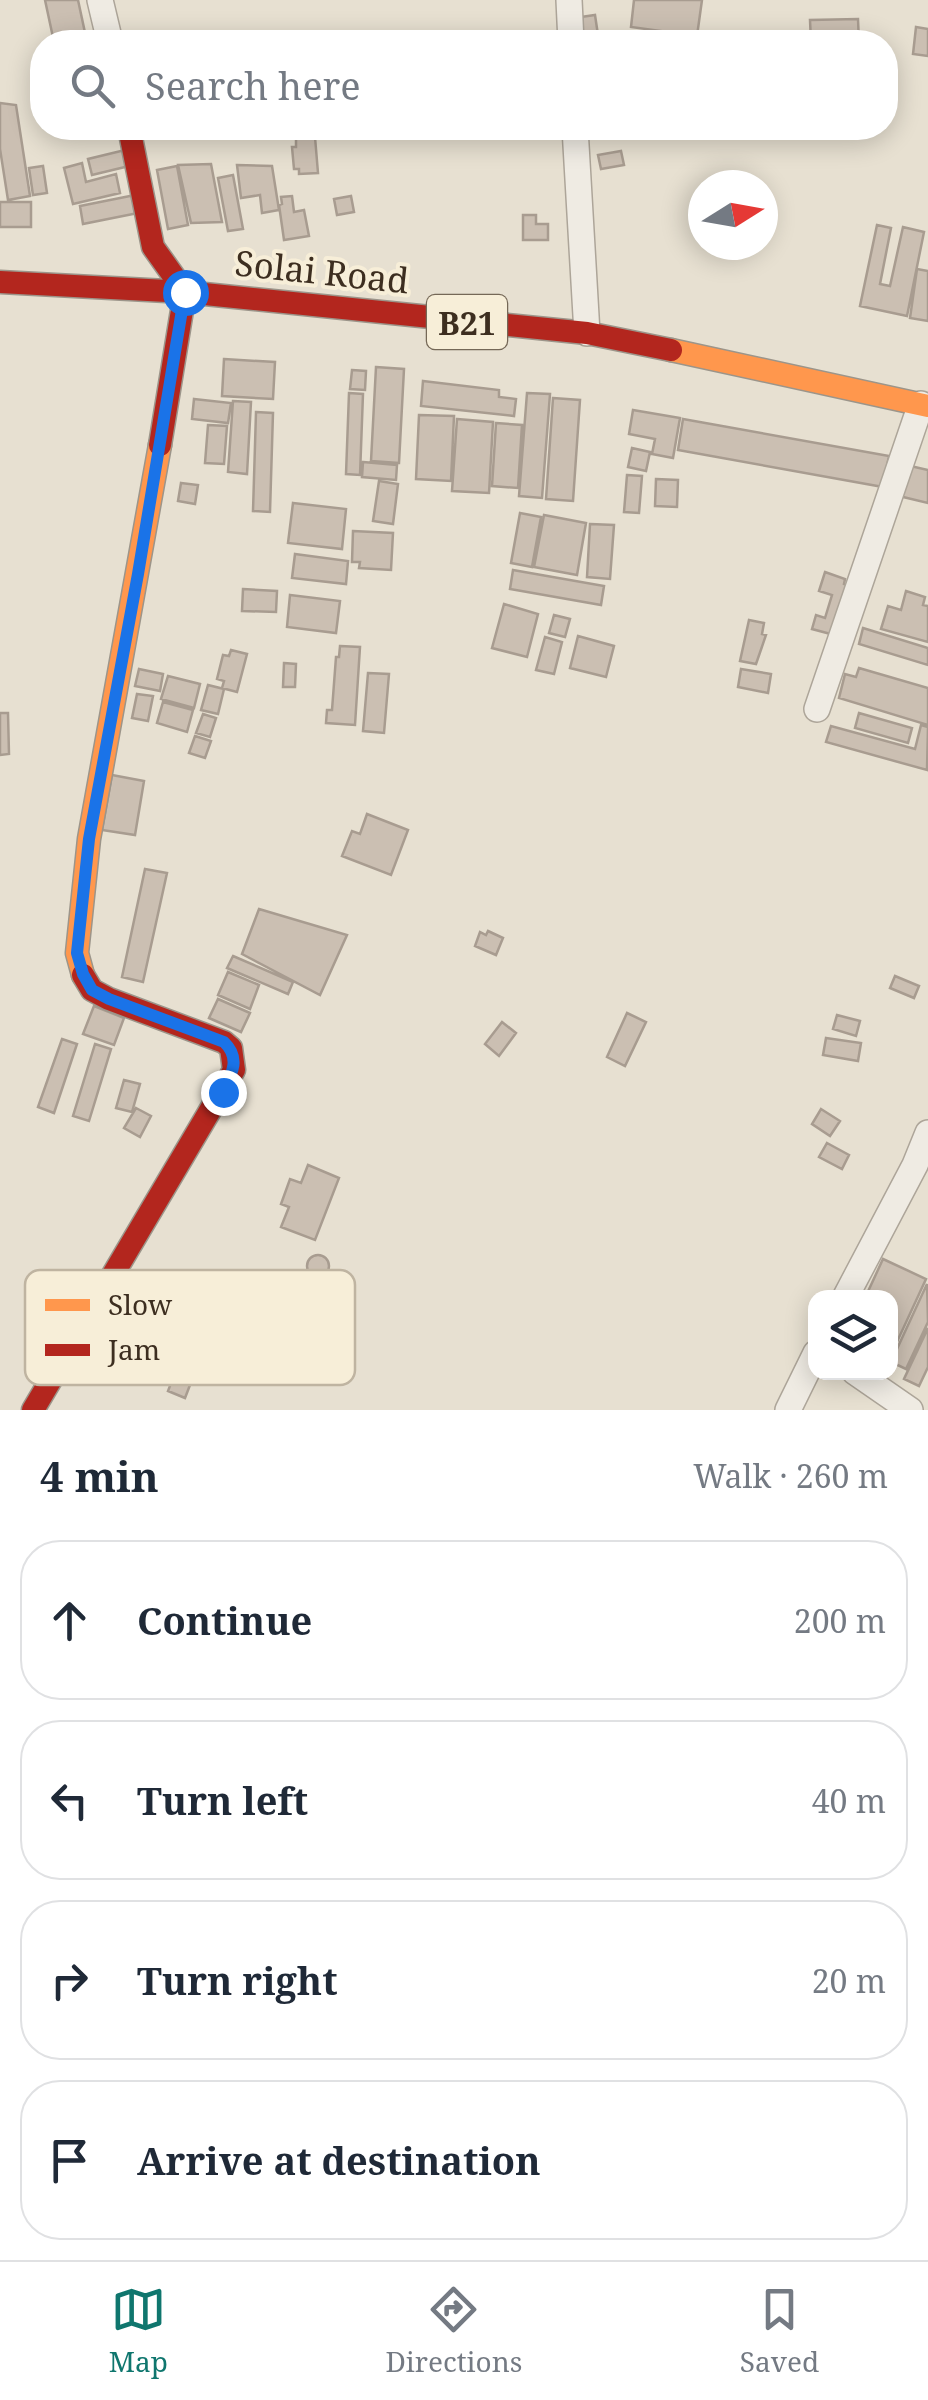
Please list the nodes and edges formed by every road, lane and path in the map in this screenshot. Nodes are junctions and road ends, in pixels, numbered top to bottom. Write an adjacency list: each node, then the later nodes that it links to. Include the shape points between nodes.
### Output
1 (100, 0): 3 (street)
2 (568, 0): 4 (street)
3 (107, 30)
4 (570, 30)
5 (131, 140): 8 (main road, via 153,247)
6 (577, 140): 9 (street)
7 (0, 282): 8 (main road, Solai Road / B21)
8 (185, 292): 9 (main road, Solai Road / B21); 14 (main road, via 89,839 77,953 92,990 224,1042 234,1070)
9 (587, 334): 10 (main road, Solai Road / B21)
10 (924, 405): 11 (street)
11 (816, 709)
12 (928, 1133): 13 (street)
13 (921, 1169): 15 (street)
14 (116, 1270)
15 (849, 1290)
16 (808, 1369): 20 (street)
17 (867, 1380): 21 (street)
18 (48, 1385): 19 (main road)
19 (33, 1410)
20 (788, 1410)
21 (910, 1410)

